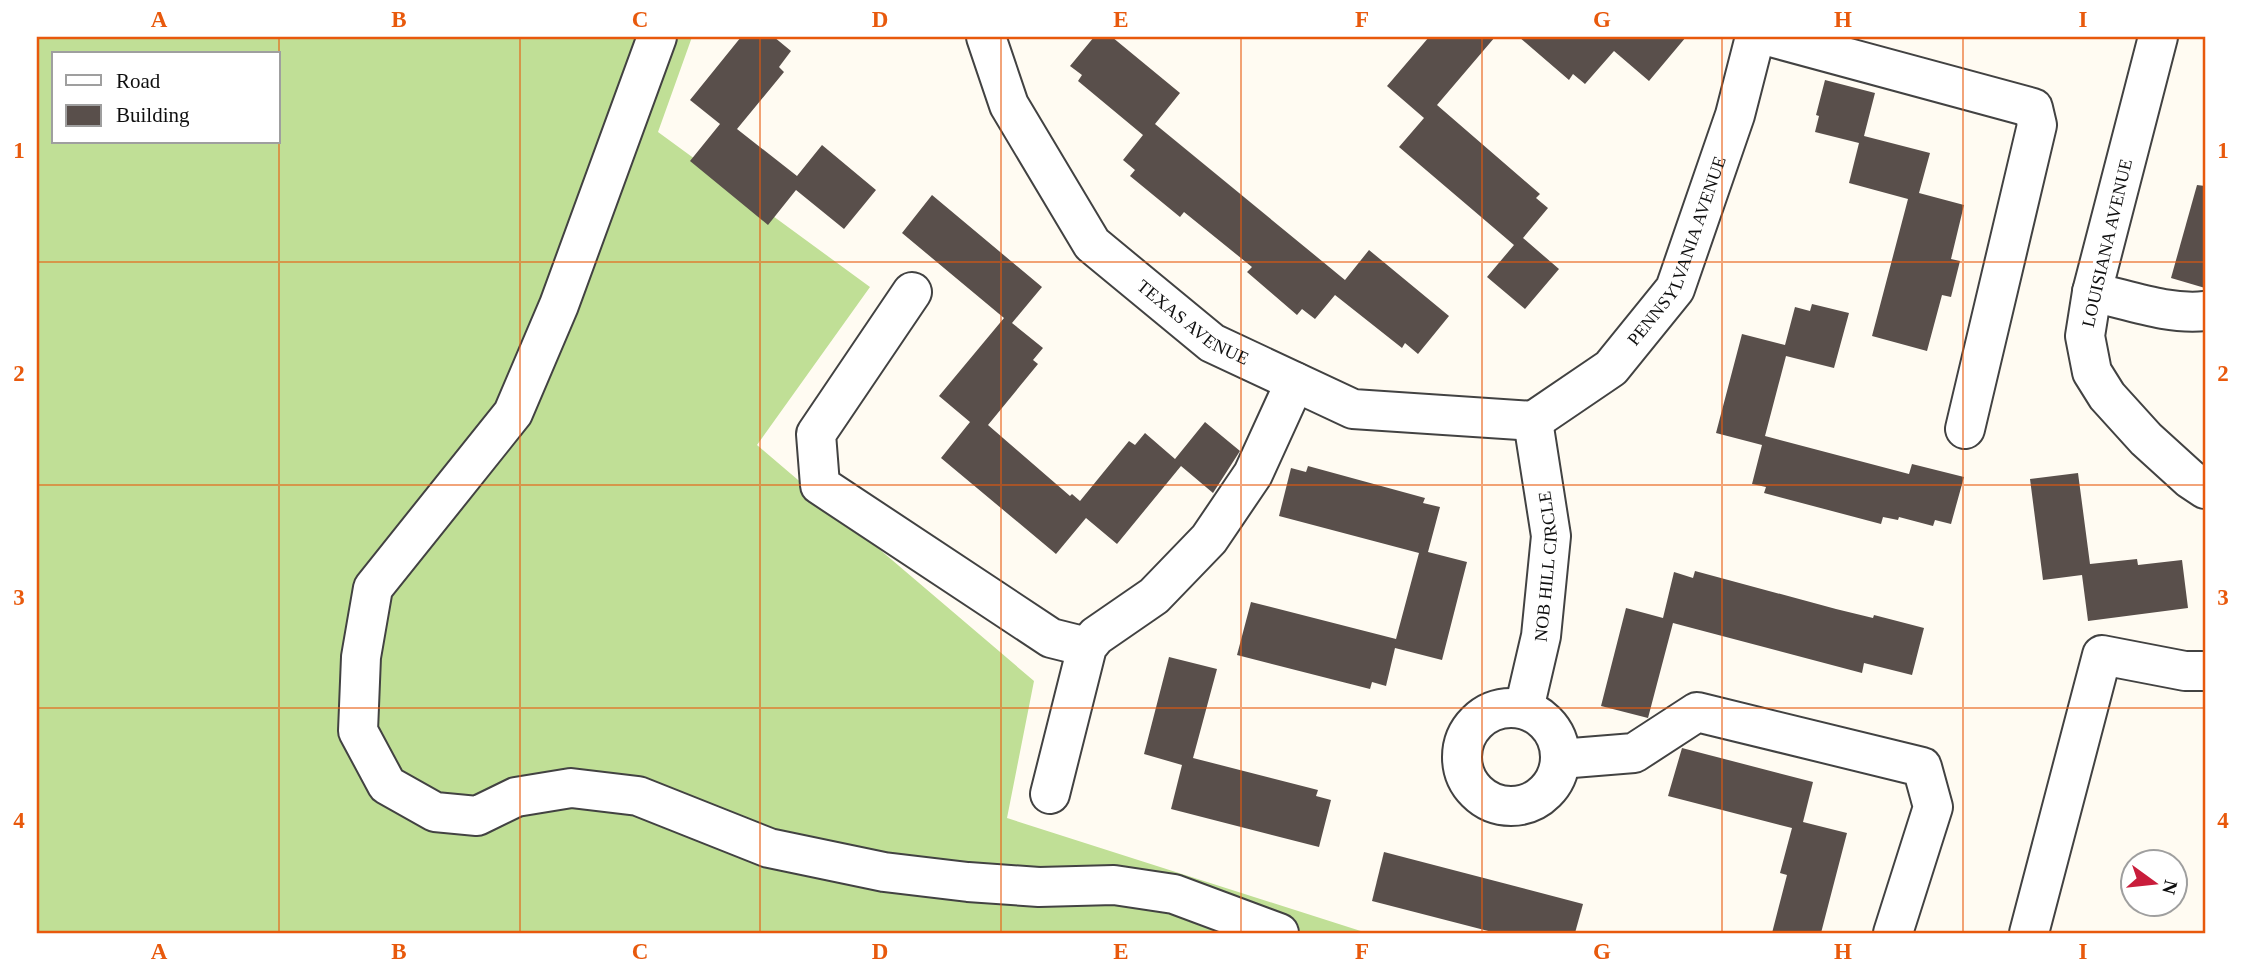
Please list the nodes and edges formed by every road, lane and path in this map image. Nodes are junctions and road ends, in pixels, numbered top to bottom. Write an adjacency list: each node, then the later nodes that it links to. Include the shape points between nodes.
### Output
1 (657, 37): 18 (street, via 559,305 513,413 373,588 361,657 358,731 387,785 435,812 477,816 516,797 571,788 638,796 769,848 884,872 968,883 1114,885 1174,894)
2 (986, 37): 9 (street, TEXAS AVENUE, via 1009,105 1092,244 1212,342)
3 (1755, 37): 10 (street, PENNSYLVANIA AVENUE, via 1735,115 1675,289 1611,368)
4 (1771, 37): 11 (street, via 2033,108 2037,125)
5 (2158, 37): 7 (street, LOUISIANA AVENUE)
6 (912, 292): 13 (street, via 816,434 820,485 1051,638)
7 (2092, 292): 8 (street, via 2185,312); 12 (street, LOUISIANA AVENUE, via 2085,336 2092,372 2146,439)
8 (2205, 311)
9 (1295, 382): 10 (street, TEXAS AVENUE, via 1353,409); 13 (street, via 1253,474 1209,539 1154,596)
10 (1533, 421): 15 (street, NOB HILL CIRCLE, via 1551,536 1541,636)
11 (1965, 429)
12 (2205, 489)
13 (1087, 647): 17 (street)
14 (2205, 671): 20 (street, via 2102,654)
15 (1524, 709): 16 (street, via 1554,732); 16 (street, via 1486,715 1472,728 1462,764 1469,782 1482,797 1499,805 1518,806 1536,800 1550,787)
16 (1560, 759): 19 (street, via 1634,753 1697,712 1922,767 1933,807)
17 (1050, 794)
18 (1279, 933)
19 (1893, 933)
20 (2029, 933)

